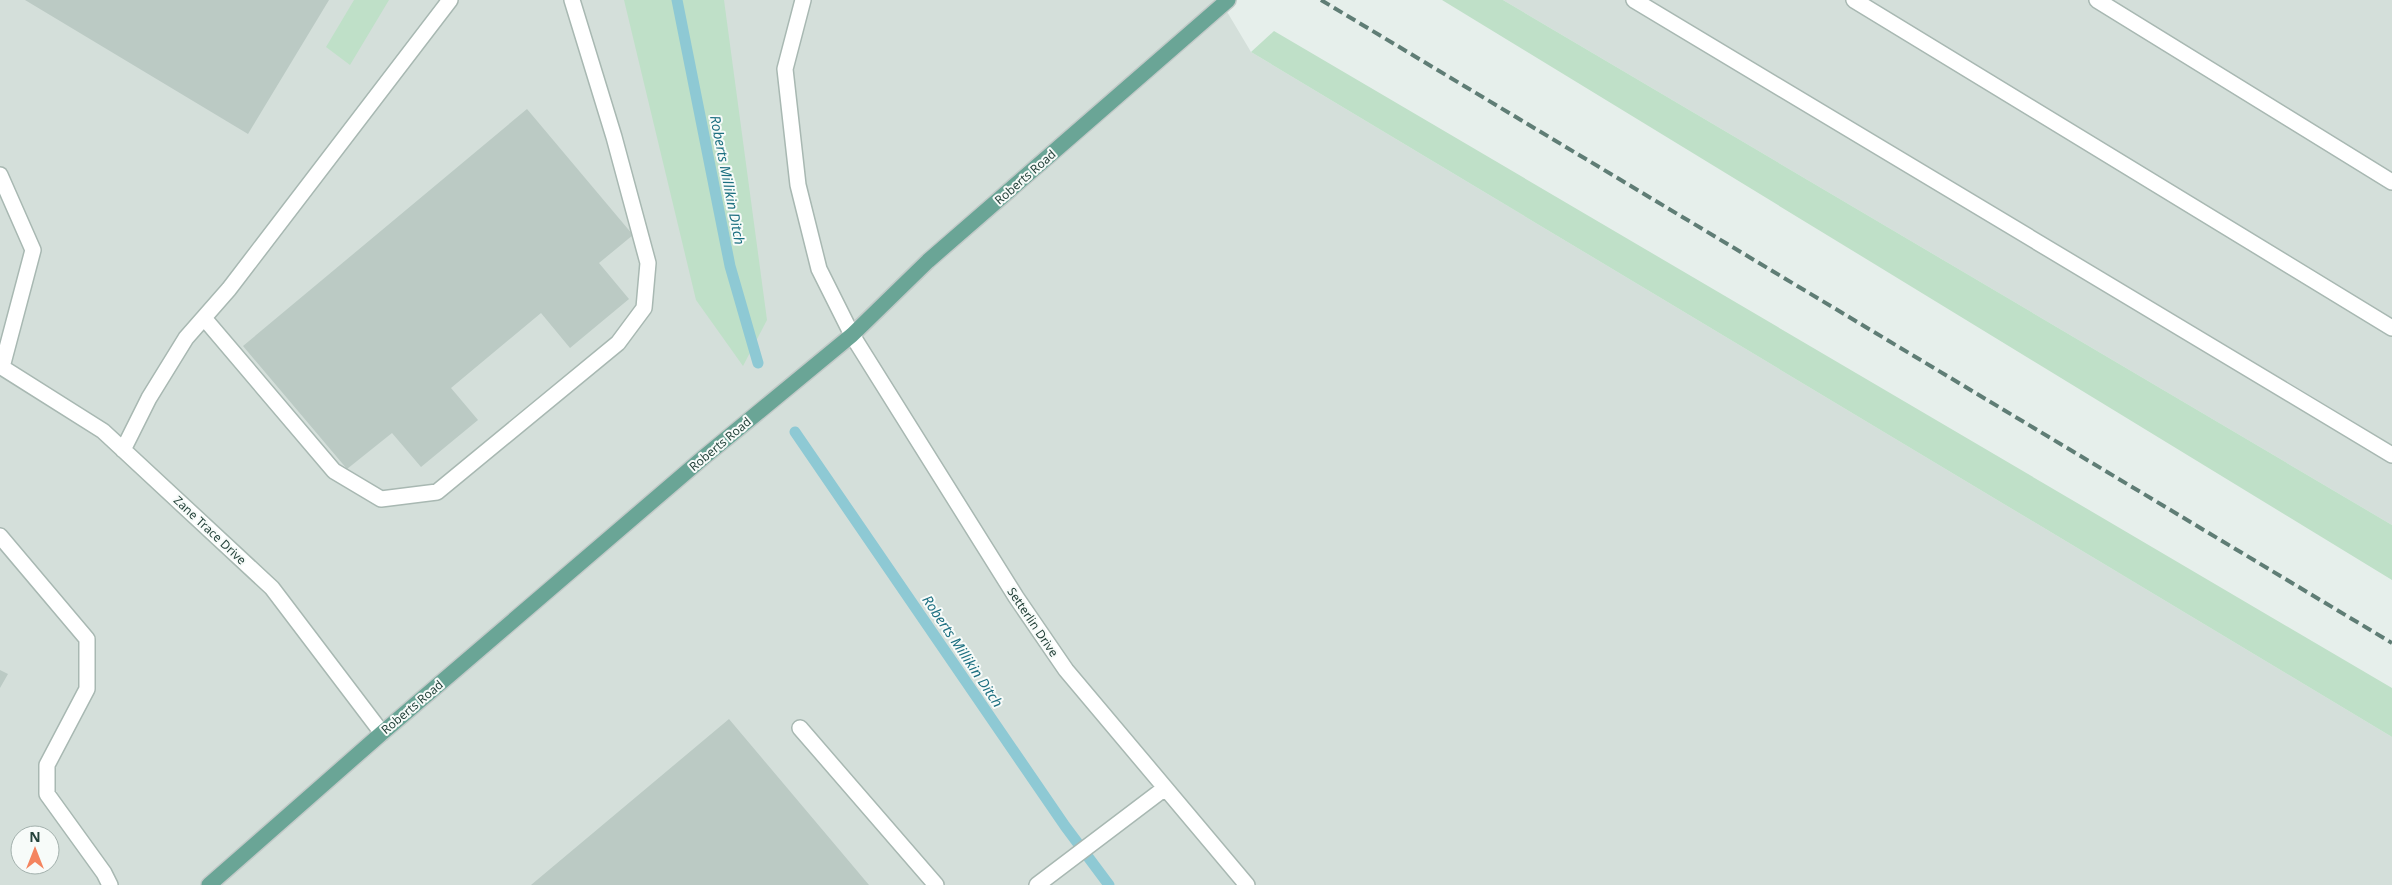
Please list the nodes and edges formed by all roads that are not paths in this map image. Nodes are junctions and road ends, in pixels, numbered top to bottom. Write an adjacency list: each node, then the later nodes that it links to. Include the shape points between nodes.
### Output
1 (450, 0): 10 (street)
2 (572, 0): 10 (street, via 648,262 644,308 618,343 437,492 381,499 334,471)
3 (803, 0): 12 (street, Setterlin Drive, via 785,69 798,185 819,269)
4 (1228, 0): 12 (main road, Roberts Road, via 928,261)
5 (1634, 0): 15 (street)
6 (1854, 0): 11 (street)
7 (2097, 0): 9 (street)
8 (0, 175): 13 (street, via 33,250)
9 (2392, 182)
10 (204, 318): 14 (street, via 186,338 148,398)
11 (2392, 328)
12 (852, 335): 18 (main road, Roberts Road, via 704,457); 19 (street, Setterlin Drive, via 1060,662)
13 (1, 367): 14 (street, Zane Trace Drive, via 103,432)
14 (123, 450): 18 (street, Zane Trace Drive, via 272,588)
15 (2392, 455)
16 (0, 536): 20 (street, via 87,639 87,690 47,765 47,794)
17 (800, 728): 22 (street)
18 (382, 733): 21 (main road, Roberts Road)
19 (1165, 788): 23 (street); 24 (street, Setterlin Drive)
20 (110, 885)
21 (210, 885)
22 (936, 885)
23 (1037, 885)
24 (1247, 885)

